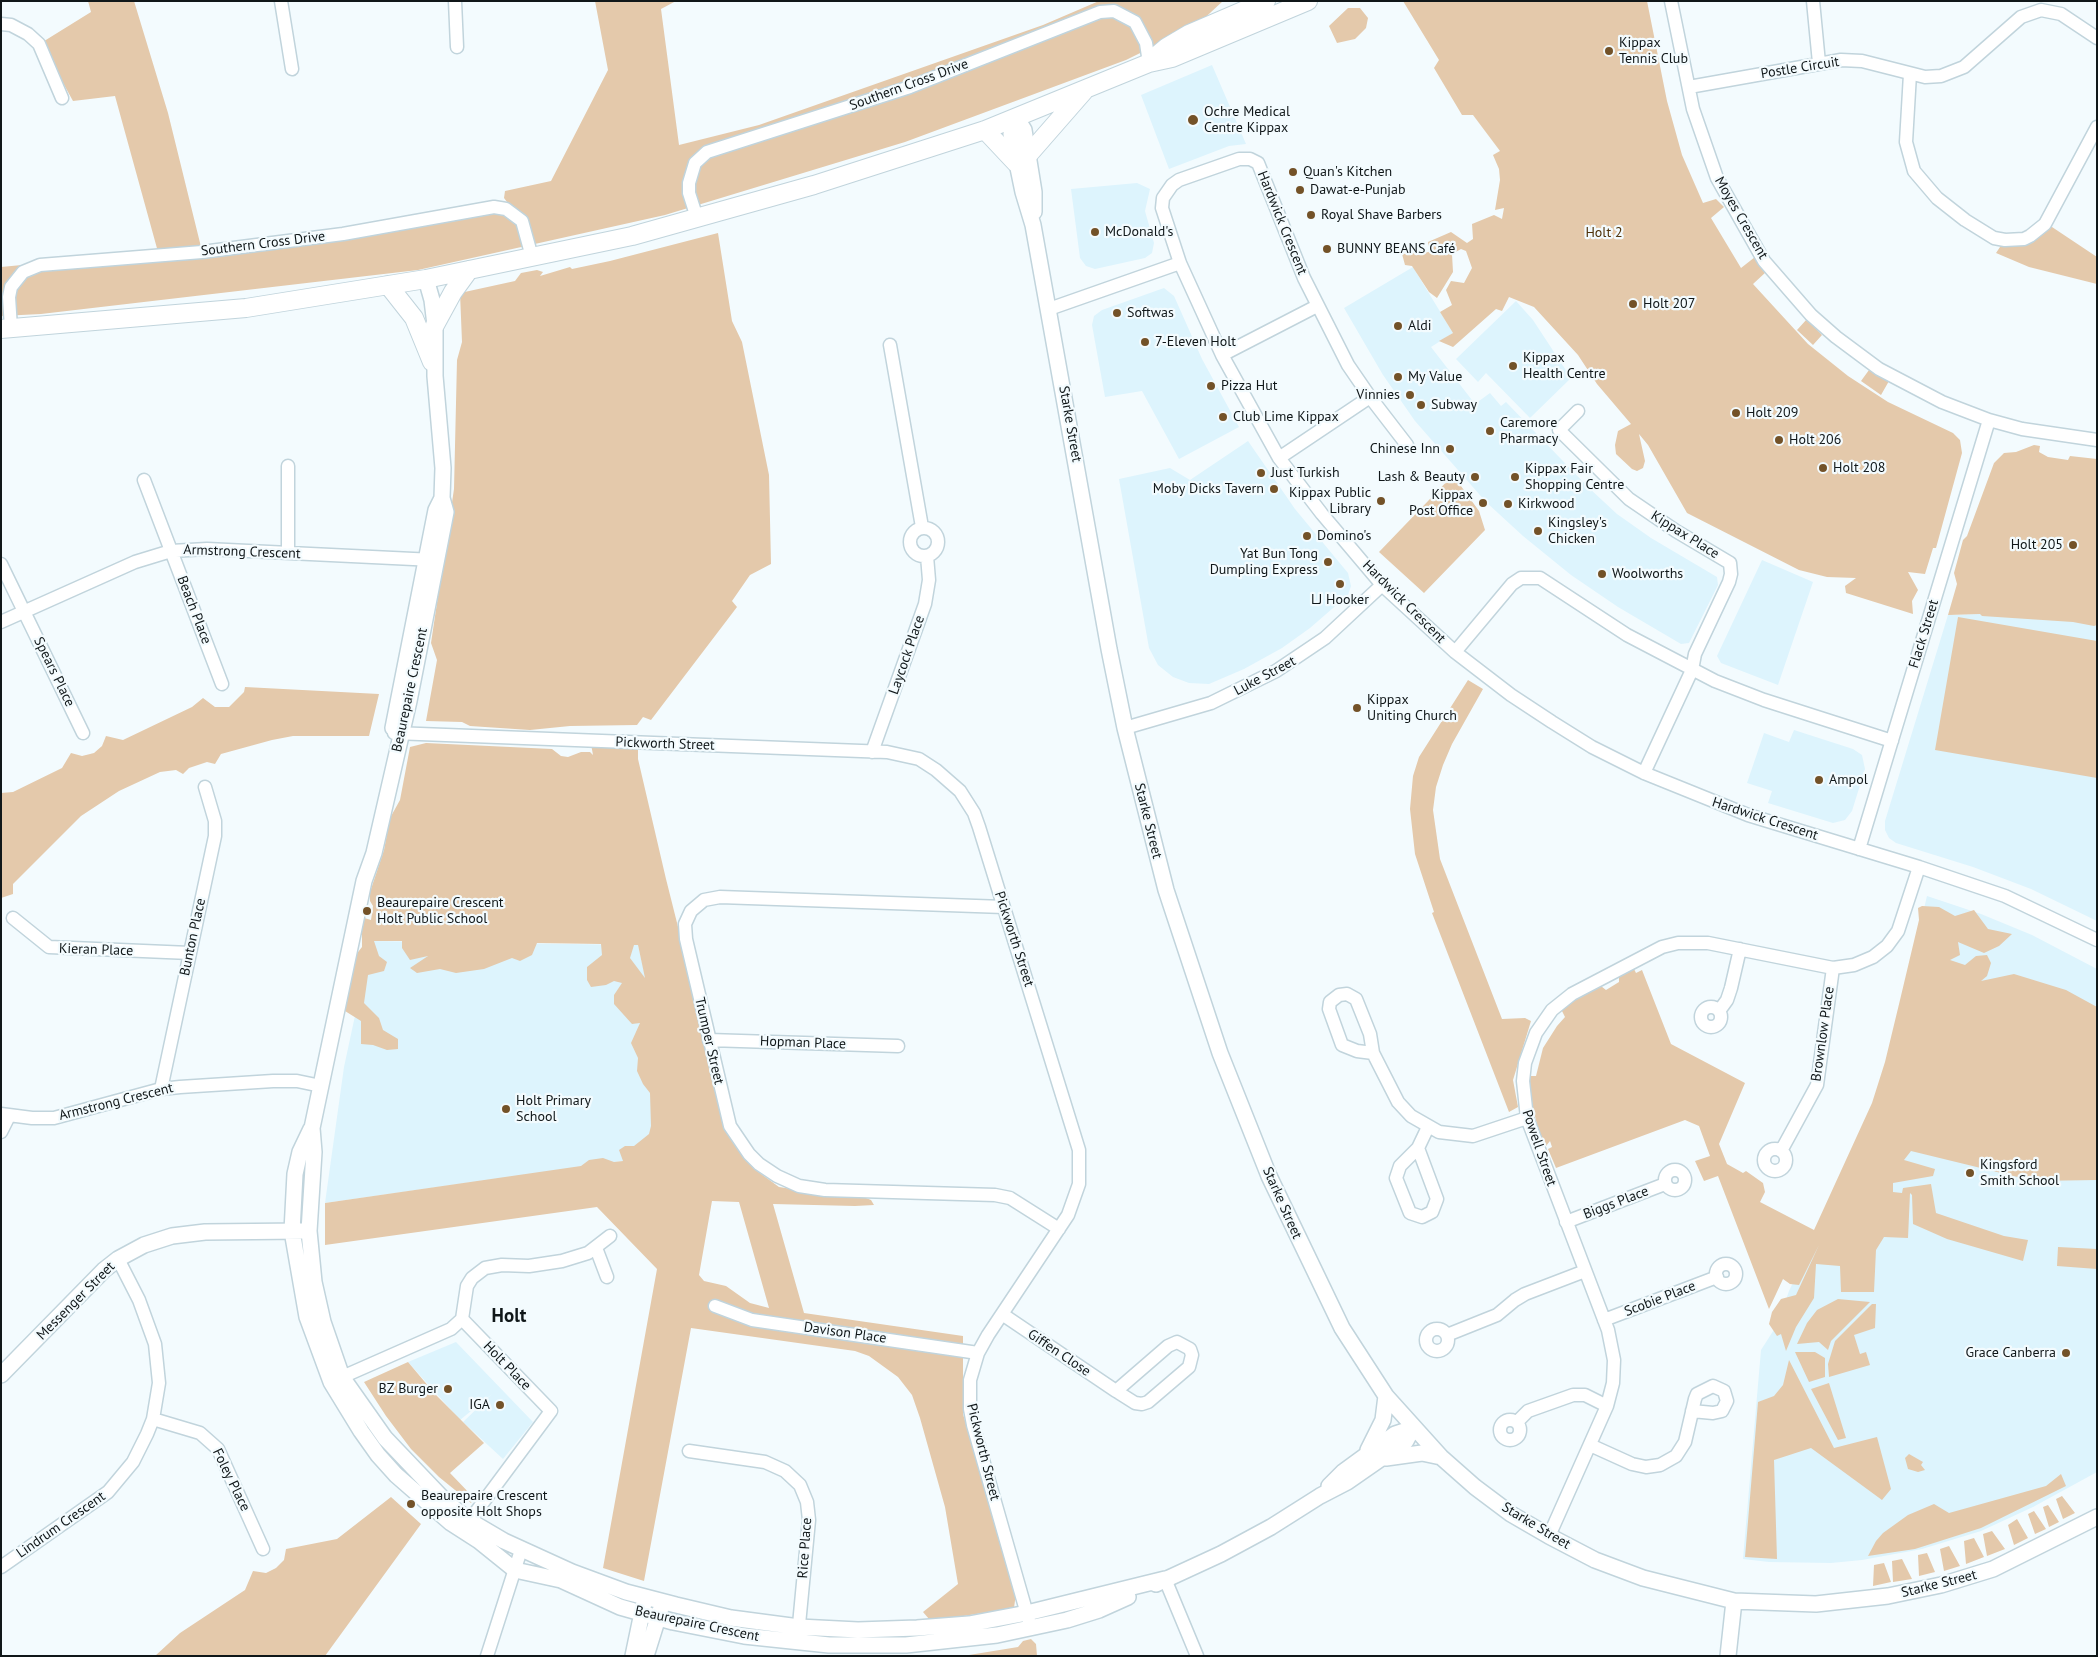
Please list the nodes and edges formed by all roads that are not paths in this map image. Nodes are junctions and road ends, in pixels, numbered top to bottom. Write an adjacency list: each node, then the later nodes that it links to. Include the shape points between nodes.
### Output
1 (281, 1): 14 (street)
2 (455, 1): 11 (street)
3 (1234, 1): 9 (main road)
4 (1308, 1): 7 (main road, Southern Cross Drive)
5 (1671, 1): 16 (street, Moyes Crescent)
6 (1813, 1): 13 (street)
7 (1267, 5): 9 (main road, Southern Cross Drive); 12 (main road, Southern Cross Drive, via 1172,58)
8 (1, 24): 18 (street, via 11,25 28,34 38,44)
9 (1211, 24): 12 (main road, Southern Cross Drive, via 1166,47)
10 (2097, 38): 15 (street, Postle Circuit, via 2061,14 2041,10 2021,16 1964,67 1941,76)
11 (456, 47)
12 (1149, 63): 17 (main road, Southern Cross Drive); 23 (street, Southern Cross Drive, via 1146,43 1135,22 1114,11 1100,12 910,87 707,152 695,163 689,183)
13 (1819, 63): 15 (street, Postle Circuit, via 1862,61); 16 (street, Postle Circuit)
14 (292, 69)
15 (1910, 74): 20 (street, via 1906,142 1914,171 1944,204 1994,238 2024,239 2044,224)
16 (1688, 87): 38 (street, Moyes Crescent, via 1706,150 1722,187 1752,241 1790,292 1836,337 1879,369 1927,396)
17 (1086, 88): 19 (main road, Southern Cross Drive); 22 (main road)
18 (62, 98)
19 (1016, 117): 21 (main road, Southern Cross Drive); 22 (street, Starke Street, via 1024,130)
20 (2097, 127)
21 (985, 130): 22 (main road); 23 (main road, Southern Cross Drive, via 814,185)
22 (1022, 158): 30 (street, Starke Street, via 1034,192 1033,225)
23 (697, 218): 24 (main road, Southern Cross Drive, via 632,236)
24 (532, 257): 26 (main road, Southern Cross Drive); 32 (street, Southern Cross Drive, via 522,221 506,209 494,207 342,234 202,252 40,265 23,272 11,287)
25 (1180, 263): 29 (street, Hardwick Crescent, via 1163,214 1167,192 1179,180 1250,158 1263,171 1285,233); 30 (street); 34 (street, Hardwick Crescent)
26 (468, 270): 27 (main road, Southern Cross Drive); 31 (main road)
27 (426, 279): 28 (main road, Southern Cross Drive); 31 (street, Beaurepaire Crescent); 35 (street, Beaurepaire Crescent, via 422,302)
28 (388, 285): 32 (main road, Southern Cross Drive, via 246,308); 35 (main road, via 414,318)
29 (1317, 306): 34 (street); 36 (street, Hardwick Crescent, via 1348,365)
30 (1049, 309): 56 (street, Starke Street)
31 (435, 325): 35 (street, Beaurepaire Crescent)
32 (6, 329)
33 (890, 345): 44 (street)
34 (1222, 355): 41 (street, Hardwick Crescent)
35 (433, 369): 48 (street, Beaurepaire Crescent, via 442,437 442,498 446,512)
36 (1370, 397): 40 (street, Hardwick Crescent); 41 (street)
37 (1578, 411): 54 (street, Kippax Place, via 1559,430 1629,499 1730,564 1729,582 1695,654)
38 (1990, 420): 39 (street, Moyes Crescent, via 2042,433); 59 (street, Flack Street)
39 (2097, 440)
40 (1407, 445)
41 (1279, 458): 50 (street, Hardwick Crescent)
42 (288, 466): 46 (street)
43 (144, 480): 45 (street, Beach Place)
44 (922, 527): 47 (street, via 932,530 939,539 936,550); 47 (street, via 912,533 910,544 916,554)
45 (171, 551): 46 (street, Armstrong Crescent, via 207,549); 51 (street, Armstrong Crescent, via 135,562); 55 (street, Beach Place)
46 (288, 553): 48 (street, Armstrong Crescent)
47 (927, 556): 60 (street, Laycock Place, via 929,580 925,604)
48 (431, 560): 58 (street, Beaurepaire Crescent)
49 (1, 564): 51 (street, Spears Place)
50 (1382, 585): 53 (street, Hardwick Crescent); 56 (street, Luke Street, via 1324,638 1276,672 1211,702)
51 (24, 612): 52 (street, Armstrong Crescent); 57 (street, Spears Place)
52 (1, 622)
53 (1455, 652): 54 (street, Hardwick Crescent, via 1512,584 1533,576 1546,581 1627,635); 61 (street, Hardwick Crescent, via 1552,722)
54 (1692, 670): 59 (street, Hardwick Crescent, via 1764,700); 61 (street, Kippax Place)
55 (222, 684)
56 (1125, 728): 104 (street, Starke Street, via 1185,953 1259,1153 1342,1328)
57 (83, 733)
58 (397, 733): 60 (street, Pickworth Street); 75 (street, Beaurepaire Crescent)
59 (1892, 740): 63 (street, Flack Street)
60 (872, 752): 65 (street, Pickworth Street, via 919,759 960,791 974,813)
61 (1644, 773): 63 (street, Hardwick Crescent, via 1743,813)
62 (205, 787): 69 (street, Bunton Place, via 216,821 215,836)
63 (1859, 849): 64 (street, Hardwick Crescent)
64 (1919, 867): 67 (street, Hardwick Crescent, via 2005,896); 70 (street, Powell Street, via 1898,931 1887,946 1873,957 1854,965)
65 (1004, 907): 72 (street, Trumper Street, via 720,897 704,900 691,911 685,924); 86 (street, Pickworth Street, via 1080,1150 1075,1200)
66 (14, 918): 69 (street, Kieran Place, via 48,947)
67 (2097, 940)
68 (1740, 949): 70 (street, Powell Street); 71 (street, via 1727,1000); 78 (street, Powell Street, via 1694,942 1662,946 1565,999 1541,1025 1529,1050 1522,1084)
69 (190, 953): 76 (street, Bunton Place)
70 (1833, 968): 83 (street, Brownlow Place, via 1817,1085)
71 (1719, 1011)
72 (709, 1040): 73 (street, Hopman Place); 86 (street, Trumper Street, via 730,1126 749,1154 777,1176 799,1186 825,1190 995,1195 1010,1198)
73 (898, 1046)
74 (1374, 1054): 74 (street, via 1342,1045 1328,1009 1338,995 1347,994 1356,999); 79 (street, via 1398,1102)
75 (321, 1086): 76 (street, Armstrong Crescent, via 273,1081); 80 (street, Beaurepaire Crescent)
76 (161, 1089): 77 (street, Armstrong Crescent, via 54,1118)
77 (5, 1115): 81 (street)
78 (1527, 1118): 79 (street, via 1473,1136 1450,1135); 85 (street, Powell Street)
79 (1428, 1127): 82 (street)
80 (312, 1128): 87 (street, Beaurepaire Crescent, via 314,1152); 88 (street, Beaurepaire Crescent, via 300,1152 295,1174)
81 (1, 1132)
82 (1418, 1148): 82 (street, via 1437,1200 1432,1212 1422,1217 1410,1213 1396,1178 1400,1166)
83 (1781, 1151)
84 (1665, 1184): 85 (street, Biggs Place)
85 (1566, 1222): 92 (street, Powell Street)
86 (1059, 1229): 96 (street, Pickworth Street)
87 (309, 1230): 88 (street, Messenger Street); 102 (street, Beaurepaire Crescent, via 318,1301)
88 (292, 1231): 91 (street, Messenger Street, via 205,1232 172,1236); 102 (street, Beaurepaire Crescent, via 307,1317)
89 (610, 1236): 90 (street)
90 (596, 1248): 93 (street); 97 (street, via 546,1265 485,1268 467,1286)
91 (118, 1259): 101 (street, Messenger Street, via 92,1281); 107 (street, Lindrum Crescent, via 139,1300 155,1344 159,1383)
92 (1585, 1271): 98 (street, Powell Street); 99 (street, via 1525,1294 1492,1318)
93 (607, 1277)
94 (1717, 1278): 98 (street, Scobie Place)
95 (715, 1306): 100 (street, Davison Place, via 752,1320)
96 (1002, 1314): 100 (street, Pickworth Street); 103 (street, Giffen Close)
97 (462, 1319): 102 (street, via 451,1329); 117 (street, Holt Place, via 551,1412)
98 (1604, 1320): 105 (street, Powell Street, via 1614,1360)
99 (1447, 1335)
100 (978, 1353): 128 (street, Pickworth Street, via 970,1380 970,1409)
101 (1, 1375)
102 (336, 1379): 117 (street, Beaurepaire Crescent, via 385,1438)
103 (1116, 1391): 103 (street, Giffen Close, via 1168,1346 1177,1342 1190,1349 1189,1367 1148,1402 1135,1403)
104 (1386, 1396): 109 (street, Starke Street); 112 (street, via 1383,1420)
105 (1607, 1406): 108 (street, via 1585,1395 1573,1394 1528,1411); 110 (street, Powell Street)
106 (1692, 1411): 110 (street, via 1681,1450 1660,1465 1632,1464)
107 (153, 1419): 119 (street, Foley Place, via 200,1433 218,1449); 121 (street, Lindrum Crescent, via 133,1462 108,1492)
108 (1517, 1422)
109 (1413, 1428): 112 (street, Beaurepaire Crescent, via 1395,1434); 113 (street, Starke Street); 114 (street, Beaurepaire Crescent, via 1406,1441)
110 (1590, 1445): 118 (street, Powell Street)
111 (689, 1451): 132 (street, Rice Place, via 765,1462 785,1471 800,1485 807,1502 809,1520)
112 (1365, 1456): 115 (street, Beaurepaire Crescent, via 1343,1472)
113 (1441, 1457): 114 (street, via 1422,1453); 118 (street, Starke Street, via 1511,1514)
114 (1385, 1458): 115 (street, Beaurepaire Crescent)
115 (1320, 1496): 123 (street, Beaurepaire Crescent, via 1221,1554)
116 (2097, 1517): 125 (street, Starke Street, via 1993,1570 1941,1585 1888,1596 1816,1604)
117 (466, 1525): 120 (street, Beaurepaire Crescent); 122 (street, Beaurepaire Crescent, via 479,1541)
118 (1549, 1536): 125 (street, Starke Street, via 1595,1560 1640,1576)
119 (263, 1549)
120 (521, 1550): 122 (street); 124 (street, Beaurepaire Crescent, via 572,1572)
121 (1, 1567)
122 (515, 1570): 127 (street, Beaurepaire Crescent, via 560,1580); 133 (street)
123 (1166, 1579): 128 (street, Beaurepaire Crescent); 130 (street, Beaurepaire Crescent, via 1099,1610); 136 (street)
124 (645, 1596): 126 (street, Beaurepaire Crescent); 127 (street)
125 (1734, 1600): 137 (street)
126 (662, 1601): 129 (street); 132 (street, Beaurepaire Crescent)
127 (641, 1613): 129 (street, Beaurepaire Crescent); 134 (street)
128 (1027, 1613): 130 (street, Pickworth Street); 131 (street, Beaurepaire Crescent, via 995,1619)
129 (658, 1617): 132 (street, Beaurepaire Crescent, via 744,1636); 135 (street)
130 (1031, 1628): 131 (street, Beaurepaire Crescent, via 997,1635)
131 (970, 1631): 132 (street, Beaurepaire Crescent, via 893,1629)
132 (798, 1635)
133 (487, 1656)
134 (633, 1656)
135 (646, 1656)
136 (1197, 1656)
137 (1728, 1656)

